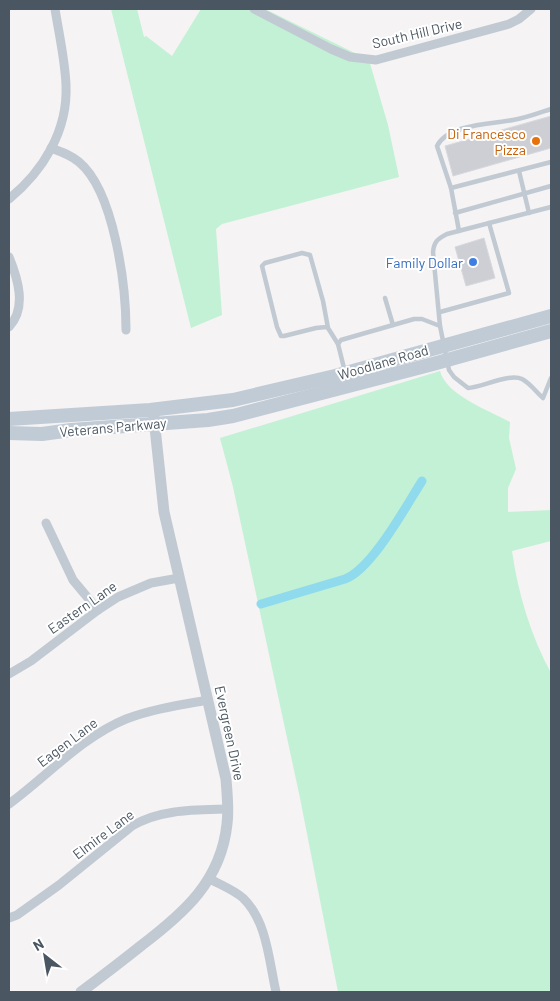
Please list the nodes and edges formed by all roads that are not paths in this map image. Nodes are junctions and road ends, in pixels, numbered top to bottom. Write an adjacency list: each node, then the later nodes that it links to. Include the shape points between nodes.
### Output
1 (55, 9): 5 (street, via 65,99 60,126)
2 (254, 9): 3 (street, South Hill Drive, via 350,57 376,60 509,24)
3 (531, 9)
4 (551, 110): 9 (lane, via 446,134 437,146)
5 (51, 148): 11 (street, via 37,172); 25 (street, via 80,162 103,197 121,274)
6 (551, 162): 7 (lane)
7 (519, 171): 9 (lane); 10 (lane)
8 (551, 186): 10 (lane)
9 (450, 188): 14 (lane)
10 (523, 194): 13 (lane); 14 (lane)
11 (9, 198)
12 (551, 207): 13 (lane)
13 (529, 212): 15 (lane)
14 (455, 213): 16 (lane)
15 (489, 223): 16 (lane); 19 (lane, via 509,292)
16 (459, 231): 19 (lane, via 438,238 434,244)
17 (9, 257): 23 (street, via 18,277 20,298 14,322)
18 (385, 298): 21 (lane)
19 (440, 312): 22 (lane)
20 (551, 316): 28 (main road, Woodlane Road)
21 (393, 325): 22 (lane, via 422,319); 27 (lane, via 341,340)
22 (440, 326): 28 (lane)
23 (9, 327)
24 (328, 328): 24 (lane, via 281,336 262,266 302,253 310,255); 27 (lane)
25 (126, 330)
26 (551, 332): 29 (main road, Woodlane Road)
27 (338, 344): 30 (lane)
28 (444, 345): 29 (lane); 30 (main road, Woodlane Road)
29 (448, 360): 31 (lane, via 454,377 468,388 513,377 523,380 543,398); 34 (main road, Woodlane Road)
30 (345, 373): 32 (main road, Woodlane Road)
31 (551, 378)
32 (213, 403): 33 (main road, Veterans Parkway)
33 (154, 416): 34 (main road, Veterans Parkway); 35 (main road, Veterans Parkway); 36 (main road, Veterans Parkway, via 42,434); 38 (street, Evergreen Drive, via 164,512)
34 (217, 418)
35 (9, 419)
36 (9, 434)
37 (46, 523): 39 (street, via 73,580)
38 (179, 578): 39 (street, Eastern Lane, via 151,583 118,597); 41 (street, Evergreen Drive)
39 (98, 610): 40 (street, Eastern Lane)
40 (9, 674)
41 (208, 700): 42 (street, Eagen Lane, via 155,710 114,725 91,739); 43 (street, Evergreen Drive, via 226,778)
42 (9, 804)
43 (227, 809): 44 (street, Evergreen Drive, via 225,838); 45 (street, Elmire Lane, via 167,814 143,820 37,901)
44 (210, 879): 46 (street, Evergreen Drive, via 178,917); 47 (street, via 242,898 256,915)
45 (9, 918)
46 (81, 992)
47 (276, 992)

